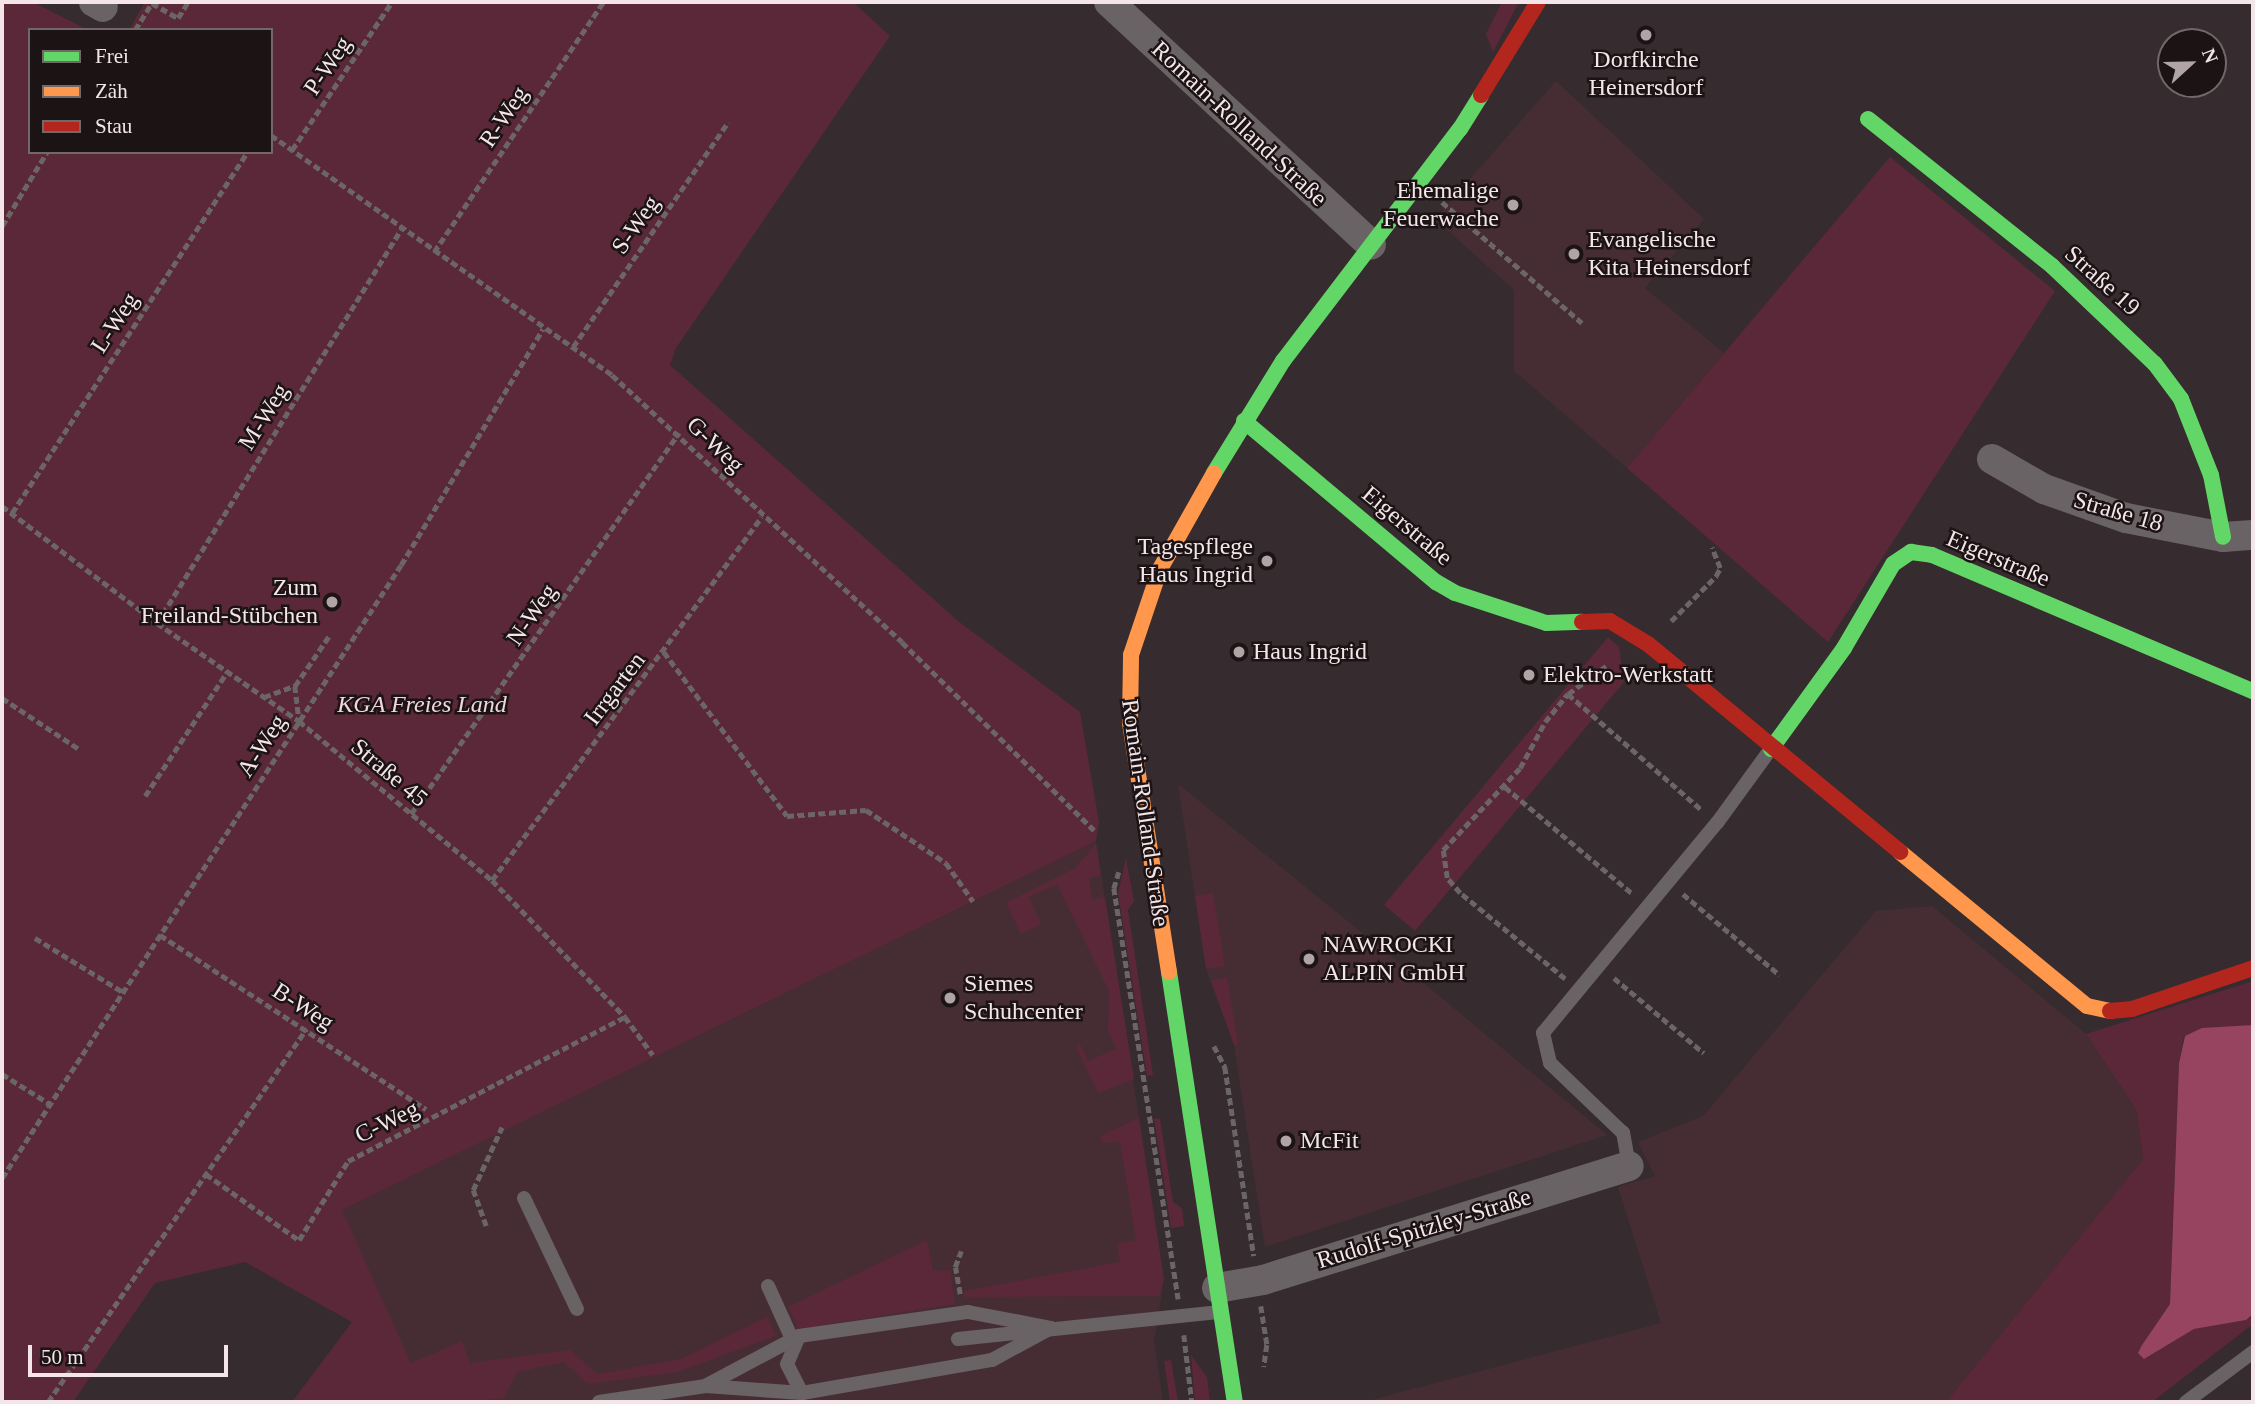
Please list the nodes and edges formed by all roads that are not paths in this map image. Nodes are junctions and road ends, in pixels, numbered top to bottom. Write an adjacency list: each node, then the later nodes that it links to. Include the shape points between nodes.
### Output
1 (1109, 2): 4 (street, Romain-Rolland-Straße)
2 (1538, 2): 4 (street, Romain-Rolland-Straße, via 1466,122)
3 (1868, 119): 8 (street, Straße 19, via 2052,266 2155,364 2180,399 2211,475)
4 (1371, 245): 5 (street, Romain-Rolland-Straße)
5 (1244, 421): 10 (street, Eigerstraße, via 1436,582 1455,593 1546,623 1610,621 1648,644); 15 (street, Romain-Rolland-Straße, via 1150,588 1138,623 1128,681 1140,788)
6 (1992, 459): 8 (street, Straße 18, via 2044,489 2083,504 2126,518)
7 (2253, 536): 8 (street, Straße 18)
8 (2223, 537)
9 (2253, 691): 10 (street, Eigerstraße, via 1932,555 1911,552 1894,564 1844,648)
10 (1771, 749): 11 (street, Eigerstraße, via 2087,1006 2116,1012 2132,1009); 12 (lane, Eigerstraße, via 1669,883 1543,1033 1550,1063 1623,1133)
11 (2253, 968)
12 (1629, 1166): 15 (street, Rudolf-Spitzley-Straße, via 1258,1281)
13 (524, 1198): 16 (lane)
14 (768, 1286): 18 (lane)
15 (1219, 1300): 17 (lane); 24 (street, Romain-Rolland-Straße)
16 (577, 1309)
17 (1051, 1328): 18 (lane, via 963,1312); 19 (lane); 22 (lane, via 992,1360)
18 (796, 1338): 21 (lane); 22 (lane, via 787,1364)
19 (958, 1339)
20 (2253, 1352): 25 (lane)
21 (706, 1386): 22 (lane); 23 (lane)
22 (802, 1393)
23 (599, 1402)
24 (1235, 1402)
25 (2186, 1402)

